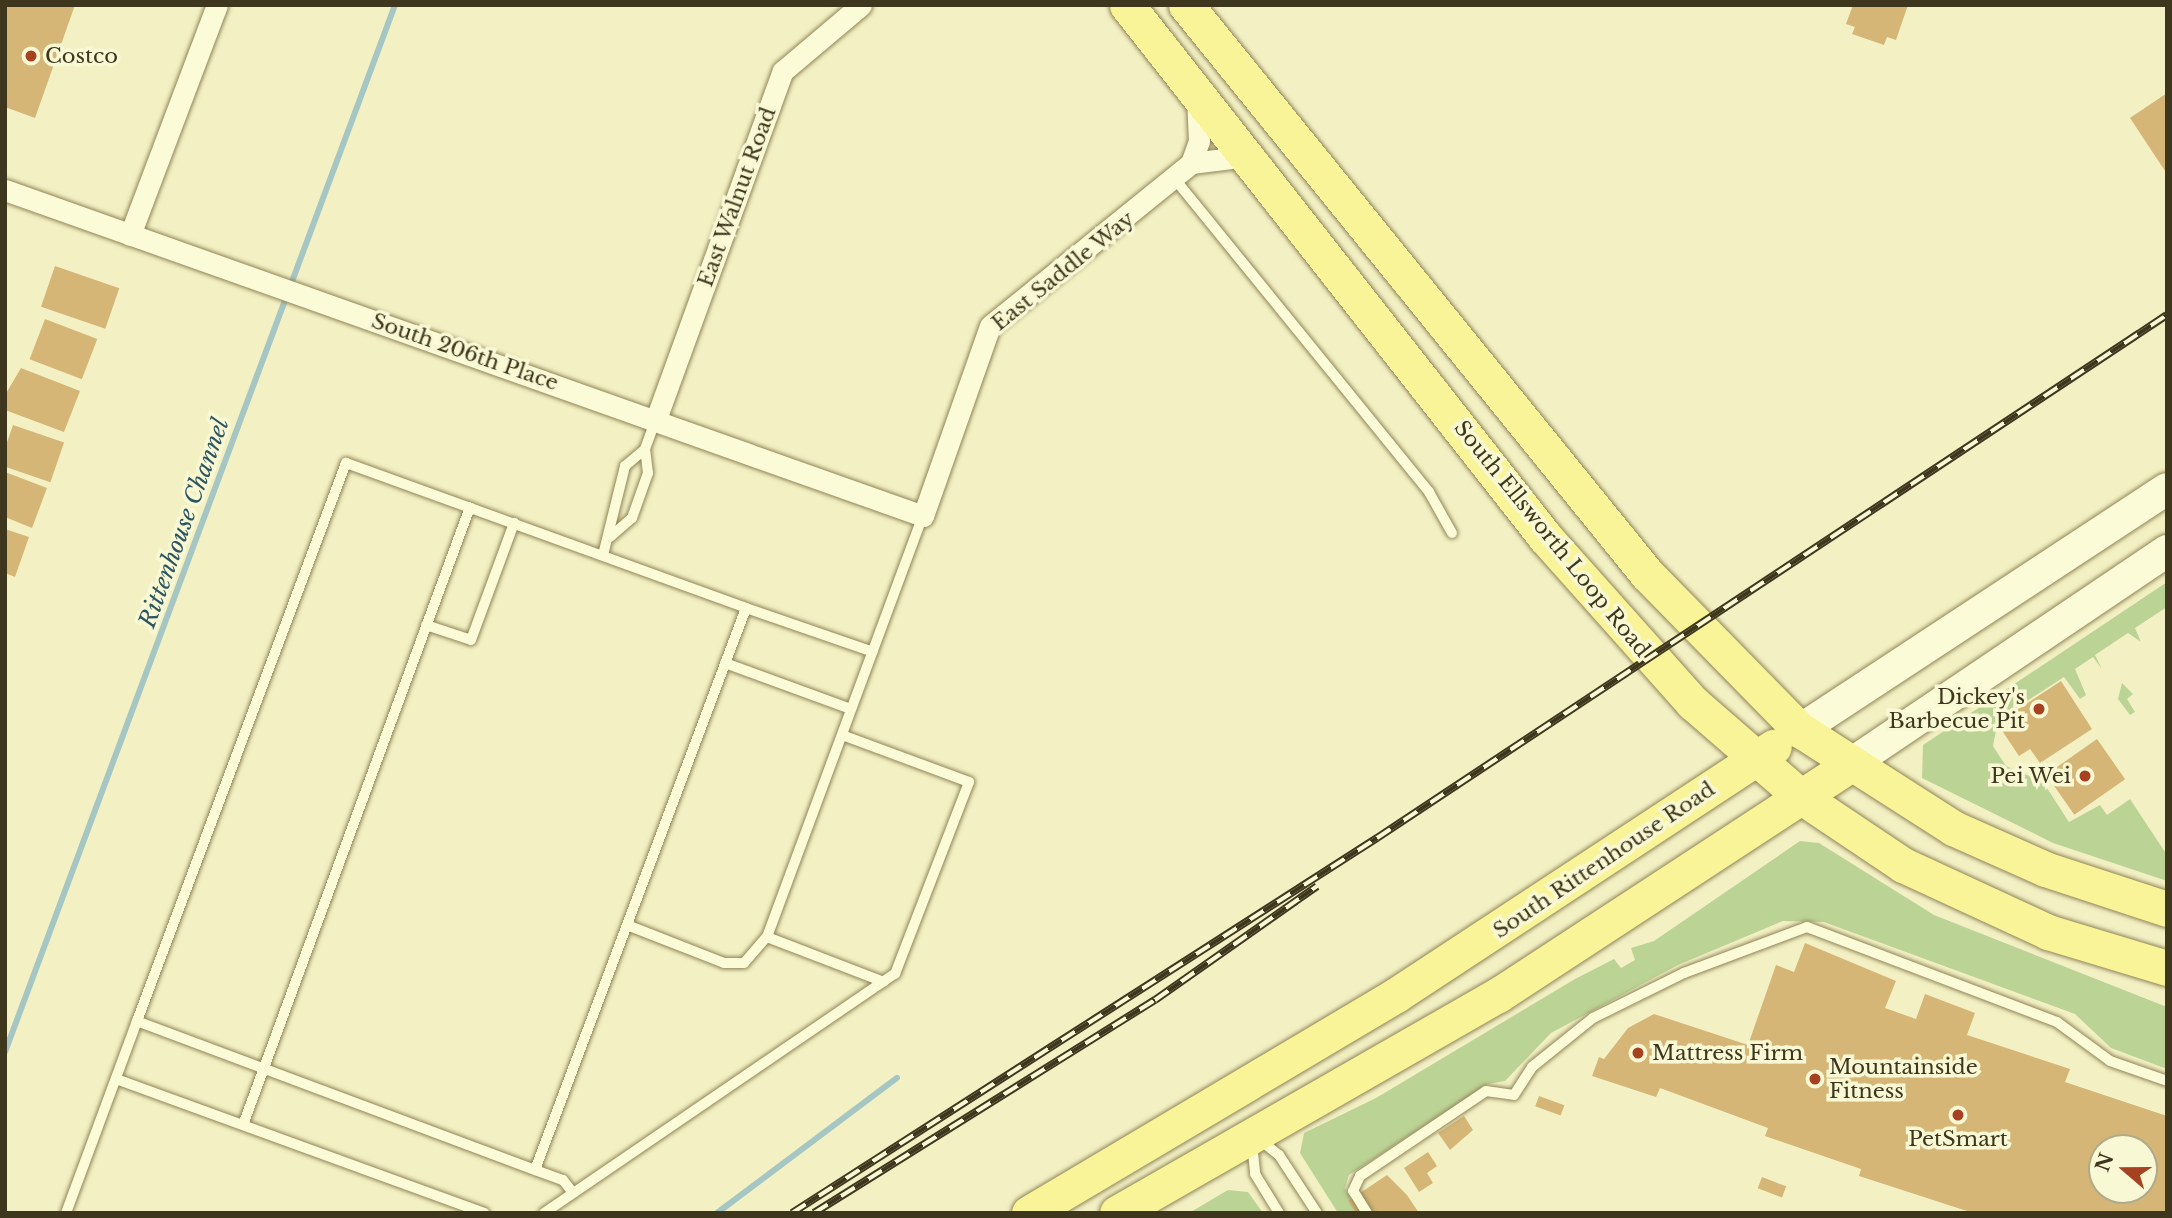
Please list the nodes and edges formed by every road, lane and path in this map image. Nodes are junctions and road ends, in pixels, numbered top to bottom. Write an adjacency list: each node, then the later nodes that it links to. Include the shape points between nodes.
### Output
1 (217, 5): 10 (street)
2 (861, 5): 11 (street, East Walnut Road, via 783,71)
3 (1127, 5): 5 (main road, South Ellsworth Loop Road)
4 (1186, 5): 26 (main road, via 1647,574)
5 (1197, 93): 6 (main road, South Ellsworth Loop Road); 7 (street, via 1199,141)
6 (1248, 156): 7 (street); 28 (main road, South Ellsworth Loop Road, via 1603,608)
7 (1191, 163): 8 (street, East Saddle Way)
8 (1174, 178): 15 (street, East Saddle Way, via 990,326); 17 (lane, via 1429,492)
9 (5, 190): 10 (street, South 206th Place)
10 (130, 235): 11 (street, South 206th Place)
11 (656, 418): 12 (lane); 15 (street, South 206th Place)
12 (645, 449): 18 (lane, via 625,466 610,510); 18 (lane, via 648,473 632,518)
13 (2167, 489): 26 (main road, South Rittenhouse Road)
14 (470, 507): 16 (lane); 22 (lane); 36 (lane, via 346,463)
15 (923, 516): 23 (lane)
16 (514, 523): 20 (lane); 22 (lane, via 471,640)
17 (1452, 533)
18 (610, 537): 20 (lane)
19 (2167, 551): 29 (main road)
20 (603, 555): 21 (lane)
21 (746, 608): 23 (lane); 24 (lane)
22 (426, 625): 37 (lane)
23 (873, 652): 25 (lane)
24 (725, 663): 25 (lane); 32 (lane)
25 (851, 709): 27 (lane)
26 (1800, 730): 28 (main road, South Rittenhouse Road); 29 (main road)
27 (842, 735): 33 (lane); 35 (lane, via 969,782 895,974)
28 (1755, 759): 30 (main road, South Ellsworth Loop Road); 40 (main road, South Rittenhouse Road, via 1396,995)
29 (1849, 766): 30 (main road); 31 (main road, via 2000,849)
30 (1800, 796): 34 (main road, South Ellsworth Loop Road, via 1940,885 2048,932); 42 (main road, via 1498,995)
31 (2167, 909)
32 (626, 925): 33 (lane, via 724,963 744,963); 43 (lane)
33 (767, 937): 35 (lane)
34 (2167, 968)
35 (884, 982): 44 (lane)
36 (137, 1021): 37 (lane); 38 (lane)
37 (264, 1068): 41 (lane); 43 (lane)
38 (116, 1079): 41 (lane); 45 (lane)
39 (2167, 1081): 52 (lane, via 2110,1060 2057,1022 1807,927 1684,974 1593,1018 1532,1067 1514,1095 1486,1091 1360,1176 1353,1191)
40 (1229, 1093): 42 (main road); 48 (main road, South Rittenhouse Road)
41 (243, 1125): 46 (lane)
42 (1251, 1133): 49 (main road); 50 (lane, via 1255,1174); 51 (lane, via 1279,1155)
43 (535, 1170): 44 (lane, via 563,1180)
44 (573, 1193): 47 (lane)
45 (66, 1213)
46 (484, 1213)
47 (544, 1213)
48 (1029, 1213)
49 (1117, 1213)
50 (1279, 1213)
51 (1317, 1213)
52 (1367, 1213)

